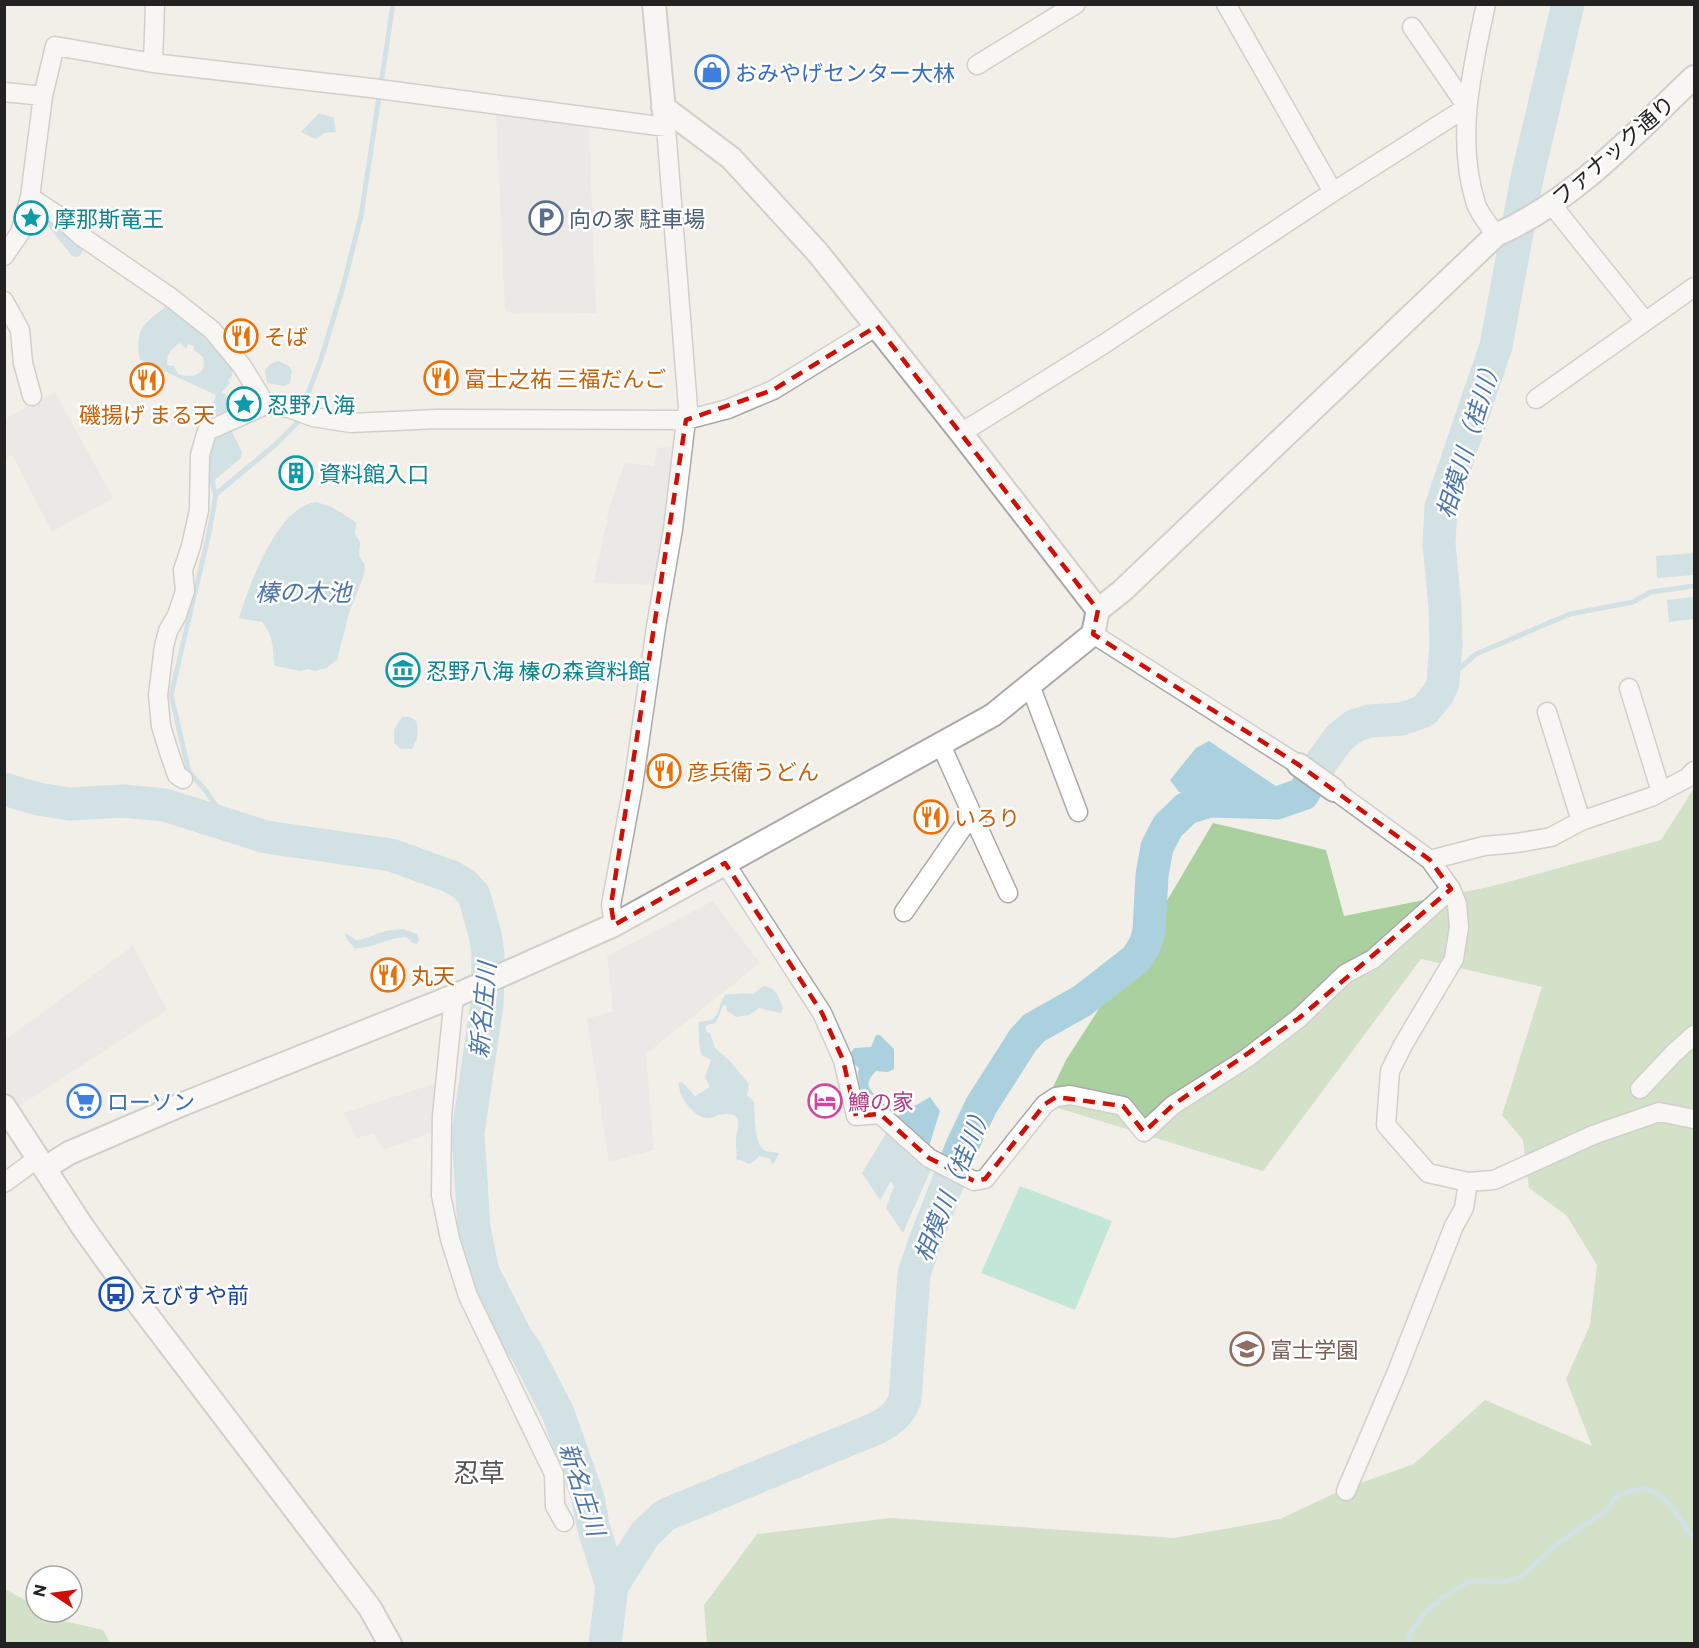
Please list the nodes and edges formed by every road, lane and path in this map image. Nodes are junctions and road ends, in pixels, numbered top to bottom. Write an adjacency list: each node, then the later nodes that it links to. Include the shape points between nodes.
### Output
1 (155, 4): 7 (street)
2 (654, 4): 13 (street)
3 (1076, 4): 8 (street)
4 (1226, 4): 14 (street)
5 (1486, 4): 12 (street)
6 (1412, 27): 12 (street)
7 (153, 63): 11 (street, via 55,46); 13 (street)
8 (977, 65)
9 (1695, 77): 16 (street, ファナック通り)
10 (4, 92): 11 (street)
11 (43, 96): 15 (street)
12 (1467, 107): 14 (street); 17 (street, via 1467,157 1477,206)
13 (664, 117): 22 (street, via 731,158 818,253); 26 (street)
14 (1333, 192): 27 (street, via 1104,344)
15 (30, 197): 18 (street, via 20,233); 25 (street, via 212,330 242,366)
16 (1552, 205): 17 (street, ファナック通り); 21 (street)
17 (1496, 235): 28 (street, ファナック通り)
18 (4, 256)
19 (1695, 287): 21 (street)
20 (4, 302): 23 (street, via 20,330 22,363)
21 (1645, 321): 24 (street)
22 (877, 326): 26 (street, via 773,390 728,409); 27 (street)
23 (32, 396)
24 (1536, 399)
25 (266, 405): 26 (street, via 351,423 437,419); 36 (street, via 207,431 200,455 199,510 183,570 184,591 164,646 158,695 161,726 177,775)
26 (686, 420): 47 (street, via 673,529 611,905)
27 (961, 433): 28 (street)
28 (1098, 610): 29 (street)
29 (1093, 634): 30 (street); 34 (street)
30 (1030, 685): 33 (street, via 993,715); 39 (street)
31 (1629, 688): 38 (street)
32 (1547, 712): 41 (street)
33 (940, 744): 40 (street); 43 (street)
34 (1299, 765): 37 (street)
35 (1695, 771): 38 (street)
36 (183, 779)
37 (1334, 790): 42 (street)
38 (1661, 792): 41 (street)
39 (1078, 812)
40 (972, 814): 45 (street); 46 (street)
41 (1581, 821): 42 (street, via 1551,837 1484,846)
42 (1430, 860): 44 (street)
43 (725, 863): 44 (street, via 822,1013 843,1060 856,1116 880,1114 929,1158 975,1181 985,1179 1045,1104 1056,1097 1070,1095 1123,1107 1144,1132 1173,1105 1247,1058 1299,1018 1345,974 1373,959); 47 (street)
44 (1451, 889): 54 (street, via 1459,927 1454,959 1390,1071 1386,1125 1428,1173)
45 (1008, 893)
46 (904, 912)
47 (614, 925): 48 (street)
48 (457, 994): 53 (street); 57 (street, via 442,1116 441,1194 450,1239 468,1296 554,1474 555,1506)
49 (1695, 1035): 50 (street)
50 (1640, 1089)
51 (4, 1106): 53 (street)
52 (1695, 1119): 54 (street, via 1659,1112 1593,1135 1494,1180)
53 (42, 1163): 55 (street); 58 (street, via 128,1290 370,1608)
54 (1467, 1182): 56 (street, via 1464,1208)
55 (4, 1183)
56 (1346, 1491)
57 (564, 1522)
58 (390, 1644)

